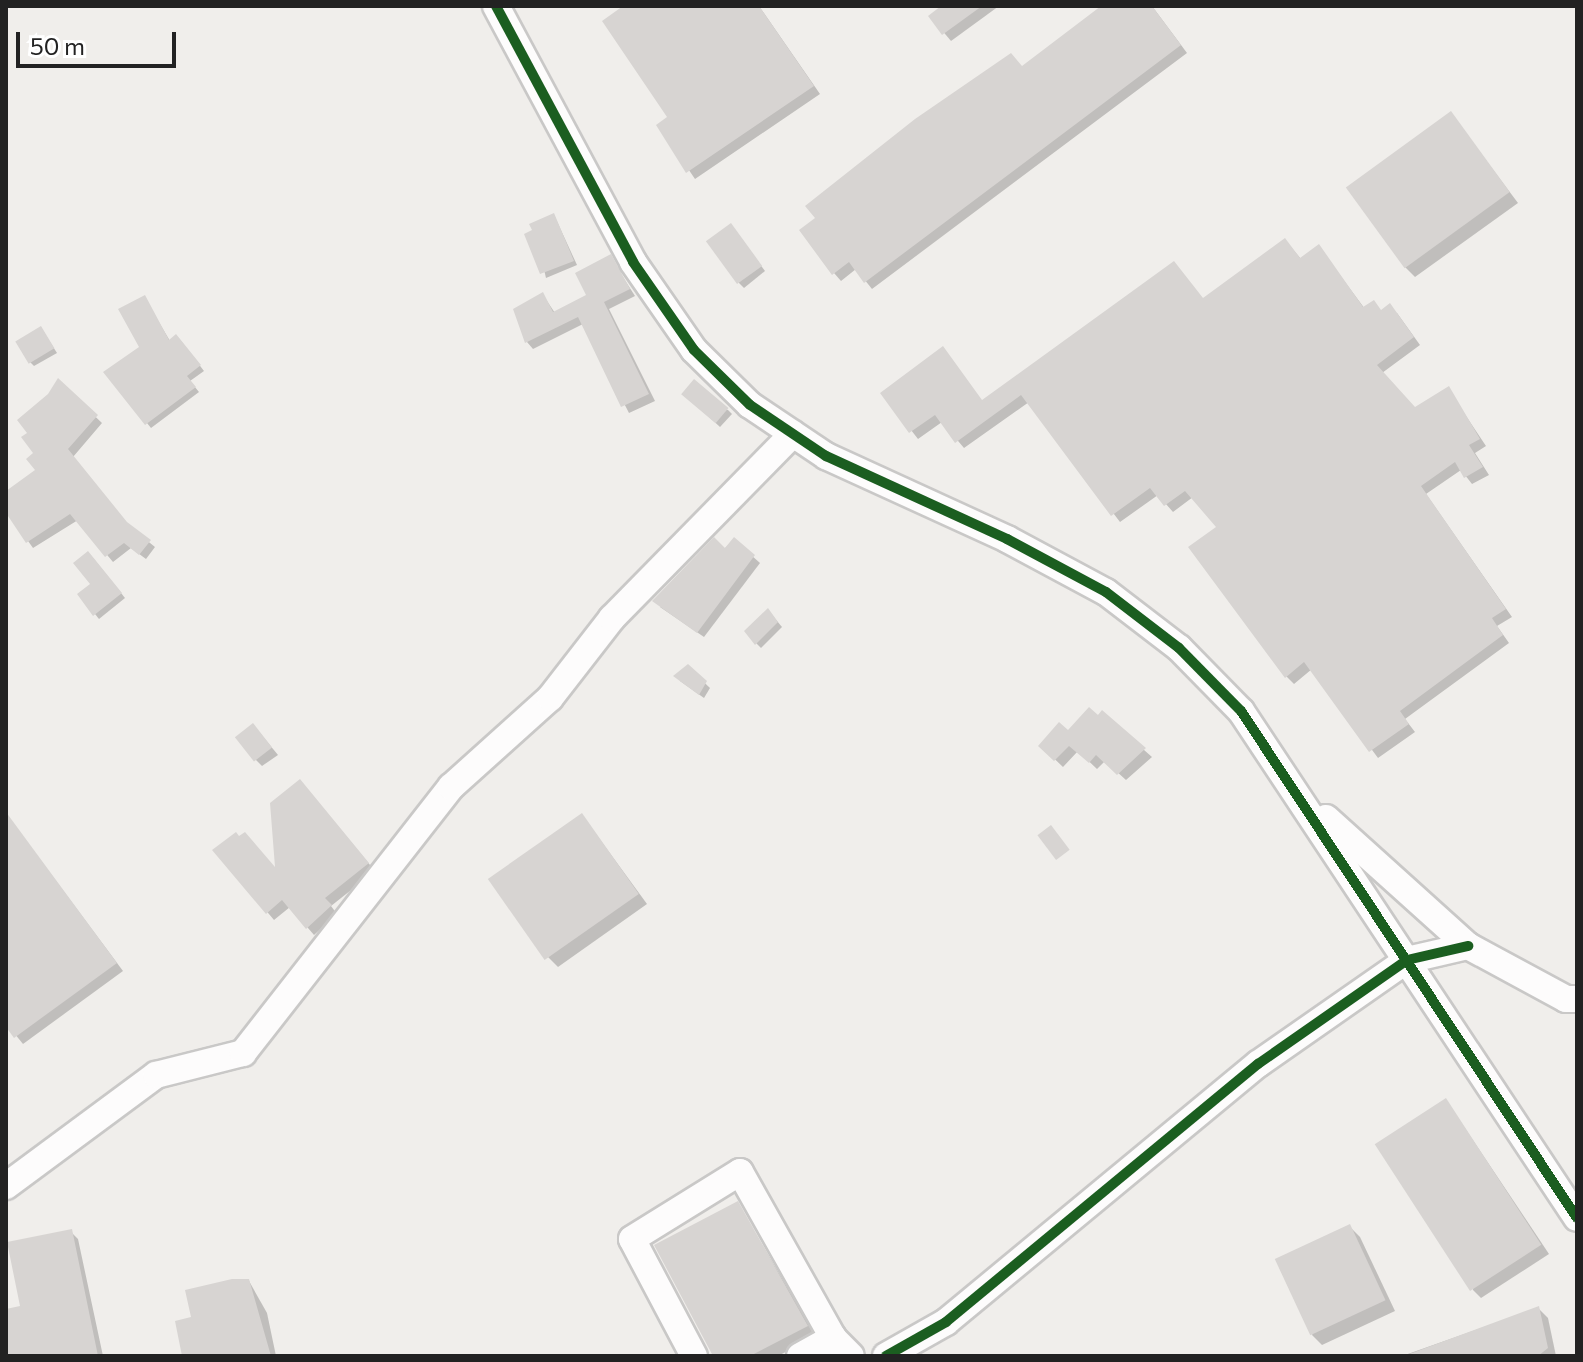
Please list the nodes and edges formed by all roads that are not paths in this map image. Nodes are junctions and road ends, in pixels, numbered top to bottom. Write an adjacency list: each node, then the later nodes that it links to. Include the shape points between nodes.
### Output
1 (496, 6): 2 (street, via 633,262 659,300 694,350 750,405)
2 (793, 434): 3 (street, via 826,456 1007,539 1106,592 1179,648 1241,711); 7 (street, via 612,618 550,698 451,787 243,1053 156,1075)
3 (1296, 791): 4 (street); 5 (street)
4 (1468, 946): 5 (street); 6 (street, via 1566,999)
5 (1407, 960): 8 (street); 12 (street, via 1196,1113 946,1322)
6 (1577, 999)
7 (6, 1186)
8 (1577, 1218)
9 (842, 1347): 10 (street, via 740,1172 632,1239); 11 (street)
10 (694, 1356)
11 (800, 1356)
12 (886, 1356)

